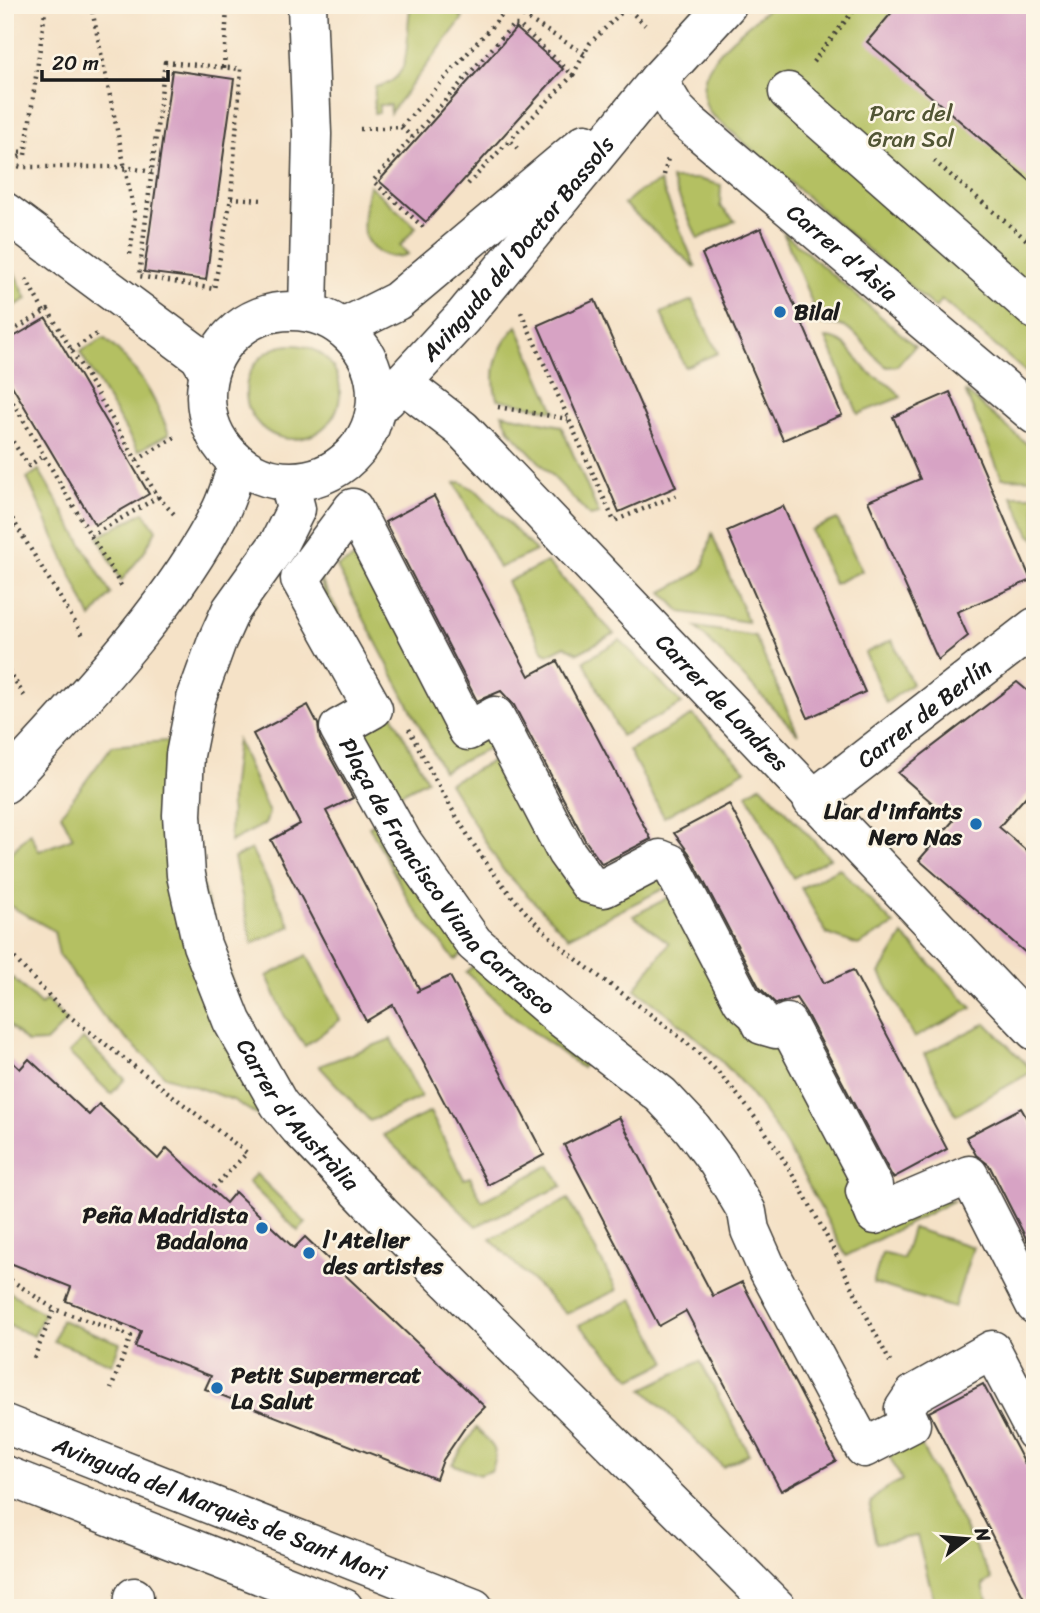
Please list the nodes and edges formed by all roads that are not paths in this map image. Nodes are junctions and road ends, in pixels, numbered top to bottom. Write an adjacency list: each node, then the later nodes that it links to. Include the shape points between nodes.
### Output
1 (307, 5): 7 (street, via 312,134)
2 (727, 5): 3 (street, Avinguda del Doctor Bassols)
3 (659, 80): 8 (street, Avinguda del Doctor Bassols, via 397,301); 10 (street, Avinguda del Doctor Bassols, via 463,317); 12 (street, Carrer d'Àsia, via 687,121)
4 (788, 93): 6 (street)
5 (5, 212): 9 (street, via 198,356)
6 (1035, 310)
7 (308, 312): 8 (street); 9 (street, via 283,310 247,323 219,348)
8 (343, 328): 11 (street, via 371,366)
9 (208, 371): 13 (street, via 205,397 209,422 220,446)
10 (402, 383): 11 (street, Avinguda del Doctor Bassols); 17 (street, Carrer de Londres, via 462,429)
11 (375, 412): 14 (street, via 369,431 345,463 328,474)
12 (1035, 415)
13 (238, 464): 14 (street, via 262,477); 16 (street, via 222,509 165,599)
14 (289, 482): 25 (street, Carrer d'Austràlia, via 296,509 217,641 196,699 185,755 186,875 202,945 232,1021 279,1104 299,1128)
15 (1035, 627): 17 (street, Carrer de Berlín)
16 (5, 784)
17 (812, 800): 18 (street, Carrer de Londres)
18 (1035, 1031)
19 (1035, 1305): 21 (street, Plaça de Francisco Viana Carrasco, via 969,1175 875,1215 865,1191 873,1186 787,1023 776,1029 762,1025 742,1001 670,863 660,859 604,888 589,884 566,852 495,716 468,731 353,508 300,579 373,709 339,728 429,883 474,943 661,1095 692,1128 747,1212 765,1264 864,1448 911,1424 904,1409 914,1394 992,1350)
20 (5, 1424): 24 (street, Avinguda del Marquès de Sant Mori)
21 (1035, 1432)
22 (5, 1475): 23 (street, Avinguda del Marquès de Sant Mori)
23 (344, 1608)
24 (474, 1608)
25 (777, 1608)

